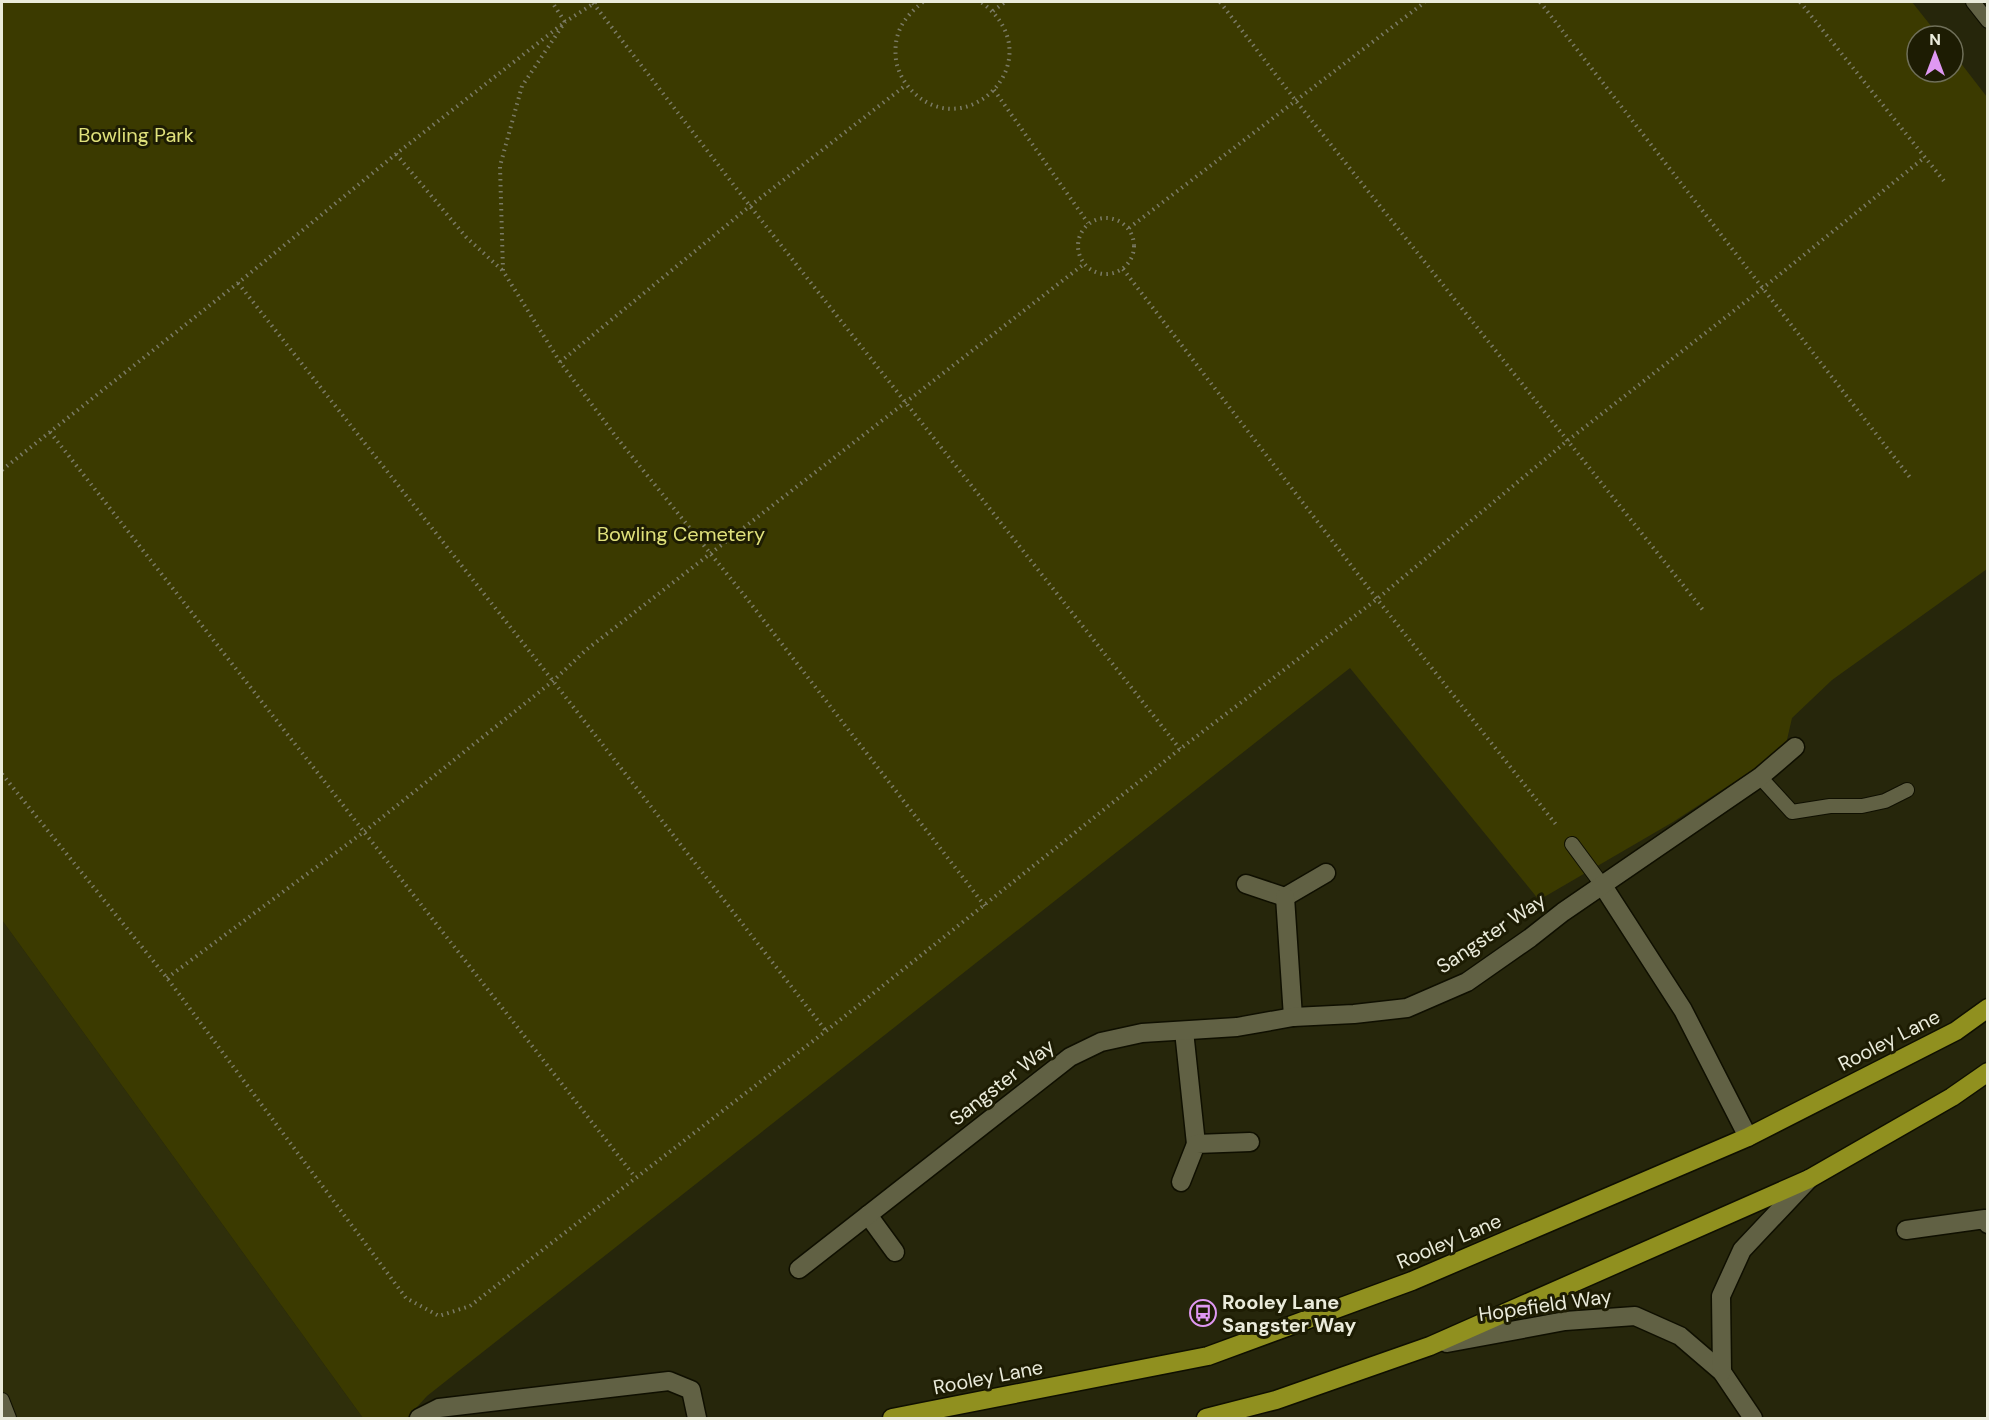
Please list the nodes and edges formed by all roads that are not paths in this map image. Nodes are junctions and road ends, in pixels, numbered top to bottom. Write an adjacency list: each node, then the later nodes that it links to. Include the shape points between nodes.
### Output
1 (1972, 2): 2 (lane)
2 (1988, 21)
3 (1795, 747): 4 (street, Sangster Way)
4 (1760, 777): 5 (lane, via 1792,812 1862,806); 9 (street, Sangster Way)
5 (1908, 790)
6 (1572, 844): 9 (lane)
7 (1326, 873): 10 (street)
8 (1246, 884): 10 (street)
9 (1603, 885): 12 (street, Sangster Way, via 1467,982 1407,1008); 15 (street, via 1683,1010)
10 (1285, 897): 12 (street)
11 (1988, 1008): 15 (highway, Rooley Lane, via 1956,1032)
12 (1293, 1017): 13 (street, Sangster Way)
13 (1184, 1032): 17 (street); 20 (street, Sangster Way, via 1142,1033 1101,1042 1070,1057)
14 (1988, 1072): 18 (highway)
15 (1748, 1137): 31 (highway, Rooley Lane, via 1412,1281 1208,1356)
16 (1250, 1142): 17 (street)
17 (1196, 1144): 19 (street)
18 (1809, 1179): 25 (highway); 26 (street, via 1742,1250 1721,1296)
19 (1181, 1182)
20 (868, 1215): 23 (street); 24 (street, Sangster Way)
21 (1988, 1224): 22 (street, via 1985,1219)
22 (1906, 1230)
23 (895, 1252)
24 (799, 1269)
25 (1430, 1346): 26 (street, Hopefield Way, via 1566,1321 1635,1316 1680,1336); 32 (highway, via 1276,1400)
26 (1722, 1372): 33 (street, Hopefield Way)
27 (2, 1400): 28 (lane)
28 (9, 1419)
29 (419, 1419): 30 (street, via 439,1408 669,1381 691,1390)
30 (698, 1419)
31 (892, 1419)
32 (1206, 1419)
33 (1753, 1419)

